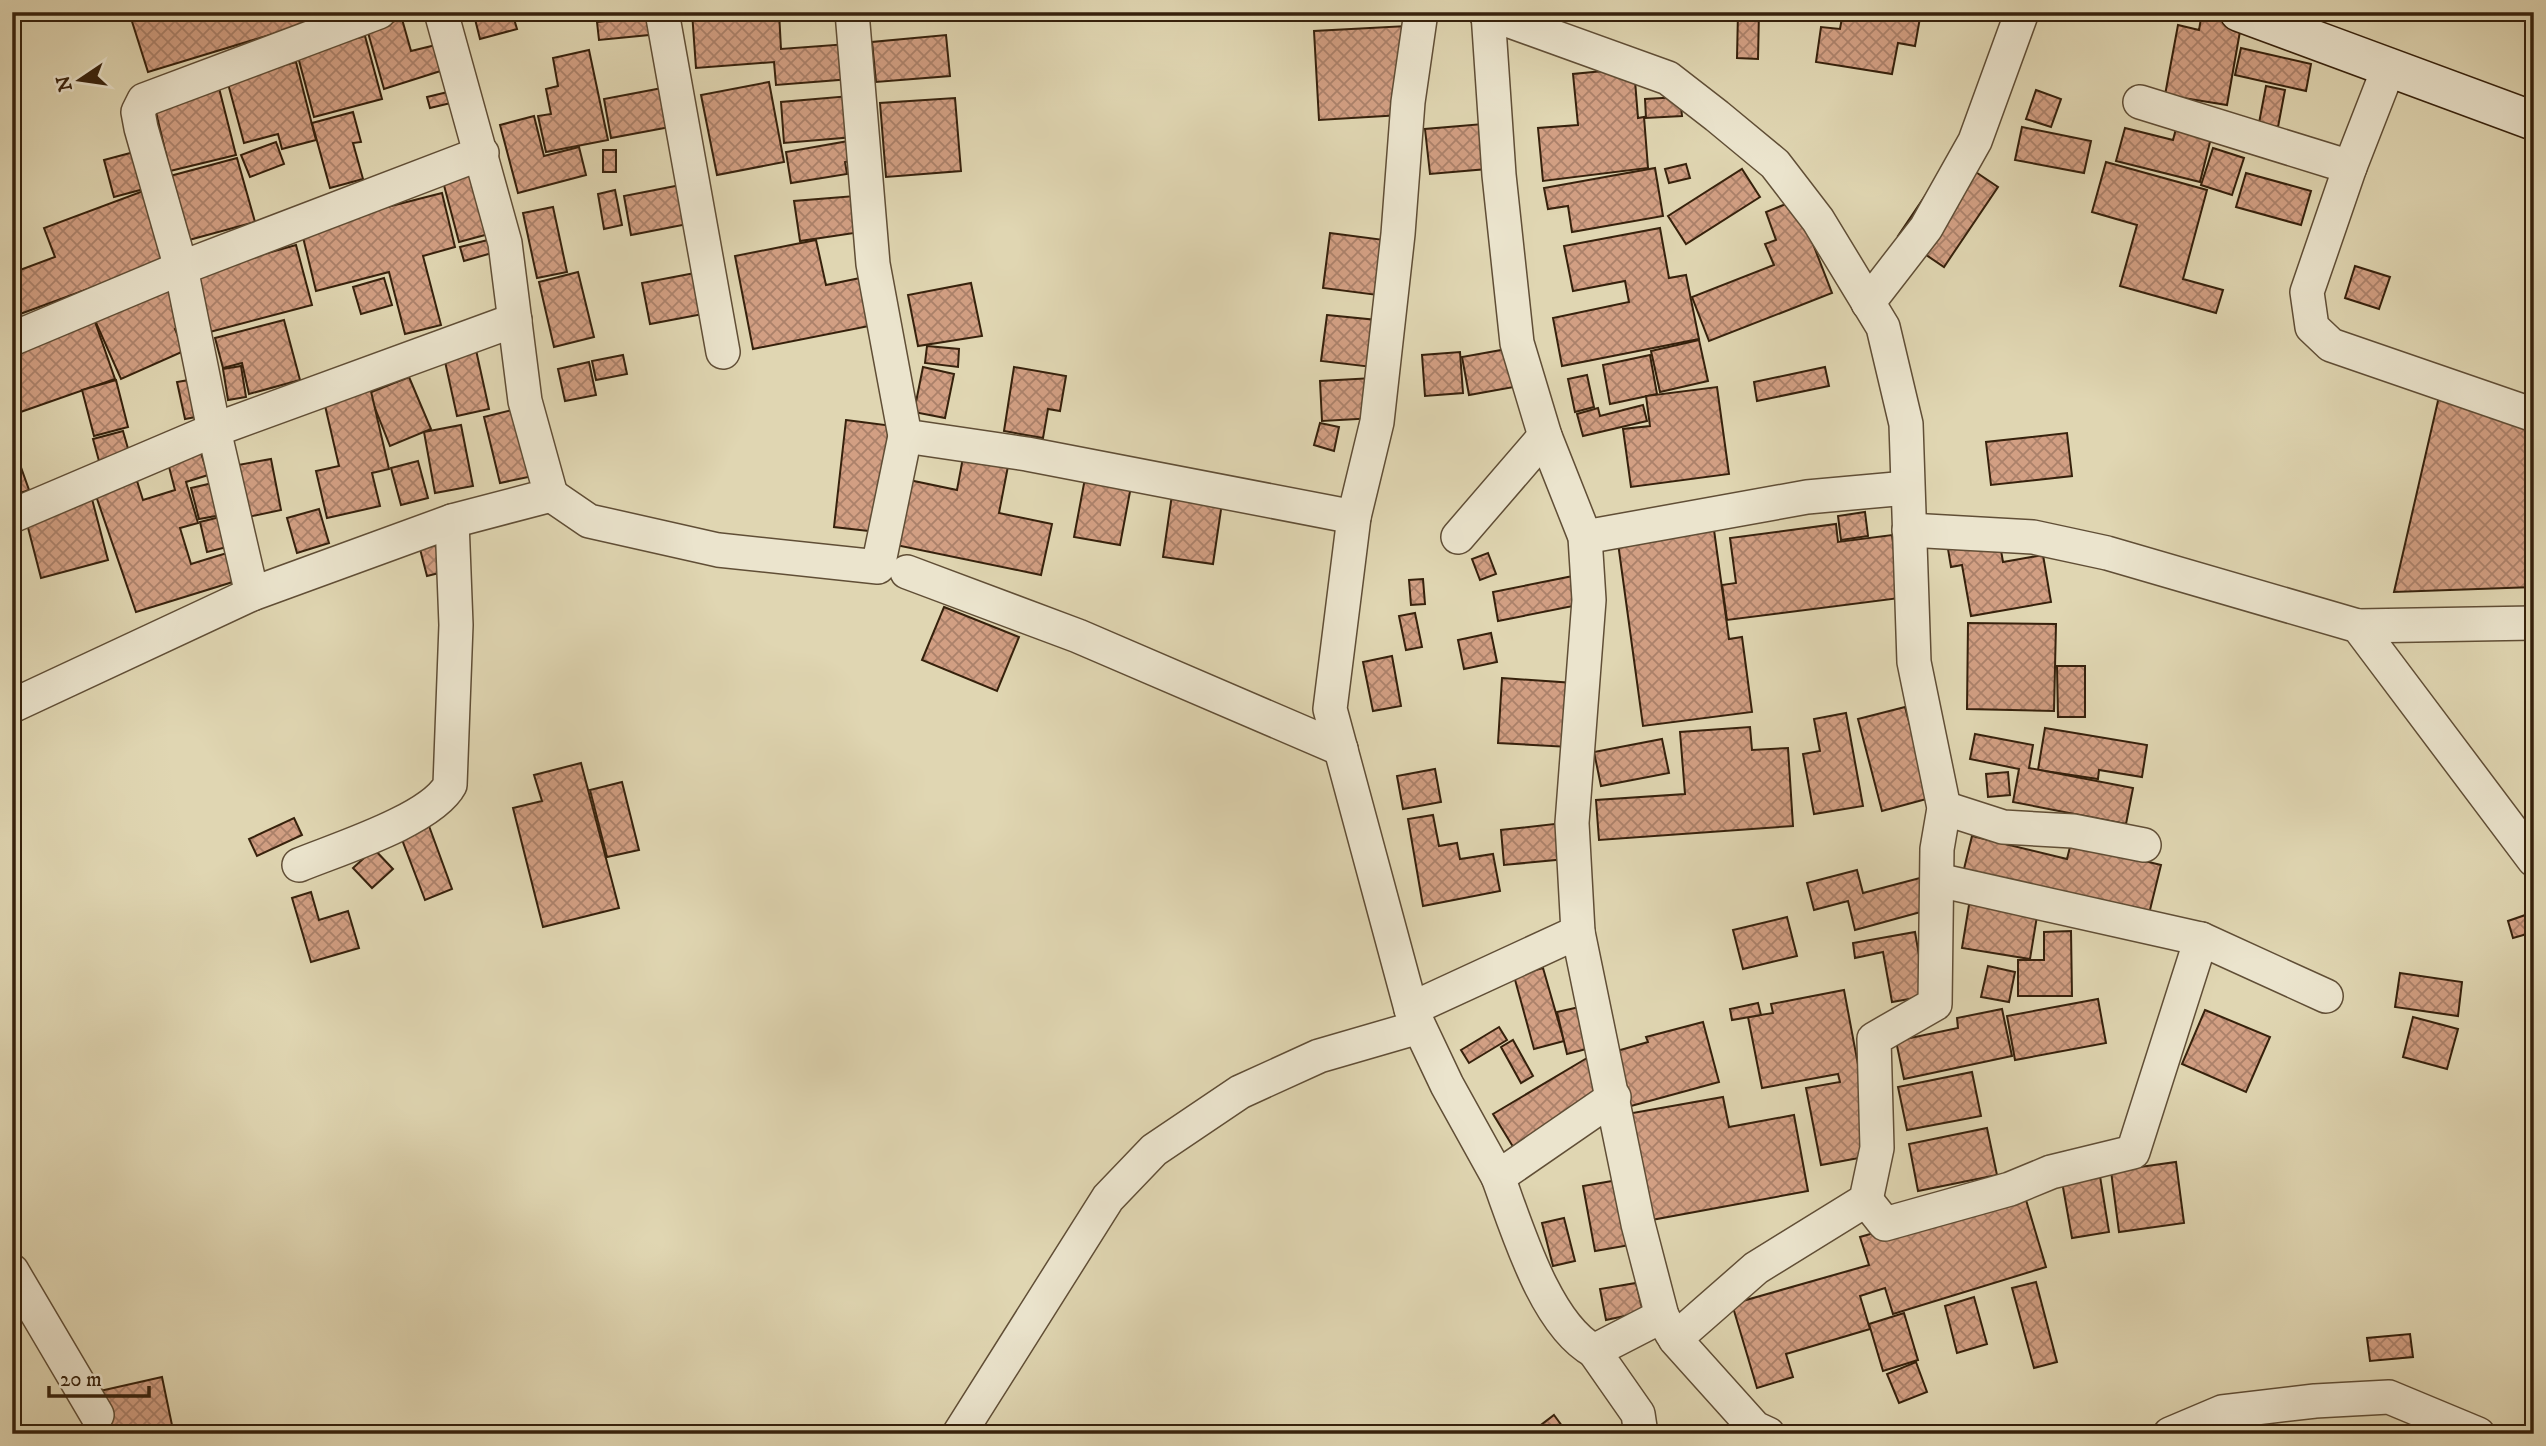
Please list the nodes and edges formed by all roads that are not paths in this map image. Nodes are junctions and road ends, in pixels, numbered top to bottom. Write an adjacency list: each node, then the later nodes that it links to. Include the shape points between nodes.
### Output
1 (379, 12): 14 (street, via 144,100 138,112 141,128)
2 (441, 12): 12 (street)
3 (662, 12): 18 (street)
4 (852, 12): 21 (street, via 873,264)
5 (1421, 12): 26 (street, via 1377,422)
6 (2022, 12): 15 (street, via 1975,141 1926,228)
7 (2239, 12): 9 (main road)
8 (1486, 13): 15 (street, via 1668,78 1775,164 1818,220); 22 (street, via 1517,343)
9 (2389, 67): 11 (main road); 13 (street)
10 (2140, 102): 13 (street)
11 (2534, 121)
12 (482, 153): 14 (street); 16 (street, via 505,243)
13 (2350, 167): 19 (street, via 2307,292 2312,327 2330,345)
14 (181, 268): 17 (street); 20 (street)
15 (1868, 303): 23 (street, via 1884,327 1906,424)
16 (515, 320): 20 (street); 24 (street, via 525,401)
17 (12, 340)
18 (723, 352)
19 (2534, 415)
20 (214, 430): 25 (street); 32 (street)
21 (905, 436): 24 (street, via 878,567 705,547 589,521); 26 (street, via 1027,454)
22 (1545, 436): 29 (street); 30 (street)
23 (1907, 488): 28 (street); 30 (street, via 1807,497)
24 (551, 495): 27 (street)
25 (12, 516)
26 (1354, 517): 36 (street, via 1330,709)
27 (452, 521): 32 (street); 40 (street, via 456,625 450,785 444,797 424,812)
28 (1909, 530): 34 (street, via 2033,537); 37 (street, via 1914,662)
29 (1458, 537)
30 (1585, 537): 42 (street, via 1588,600 1572,823)
31 (907, 572): 36 (street, via 1078,636)
32 (252, 594): 35 (street)
33 (2534, 623): 34 (street)
34 (2358, 626): 39 (street)
35 (12, 706)
36 (1340, 749): 45 (street)
37 (1944, 808): 38 (street, via 2003,827 2073,831); 41 (street, via 1937,849)
38 (2144, 845)
39 (2534, 860)
40 (299, 865)
41 (1938, 880): 43 (street); 48 (street, via 1935,1004 1874,1039 1877,1147)
42 (1578, 932): 45 (street); 46 (street)
43 (2201, 939): 44 (street); 48 (street, via 2133,1153 2051,1172 2010,1189 1885,1224)
44 (2326, 996)
45 (1415, 1018): 47 (street); 54 (street, via 1240,1092 1154,1150 1108,1198)
46 (1614, 1097): 47 (street); 50 (street, via 1638,1224)
47 (1498, 1177): 51 (street, via 1545,1290 1580,1343)
48 (1866, 1200): 50 (street)
49 (12, 1271): 52 (street)
50 (1668, 1328): 51 (street); 56 (street, via 1755,1428)
51 (1594, 1351): 55 (street, via 1638,1414)
52 (97, 1415)
53 (2421, 1424): 57 (street, via 2389,1397 2222,1412); 58 (street)
54 (959, 1434)
55 (1641, 1434)
56 (1768, 1434)
57 (2170, 1434)
58 (2478, 1434)

